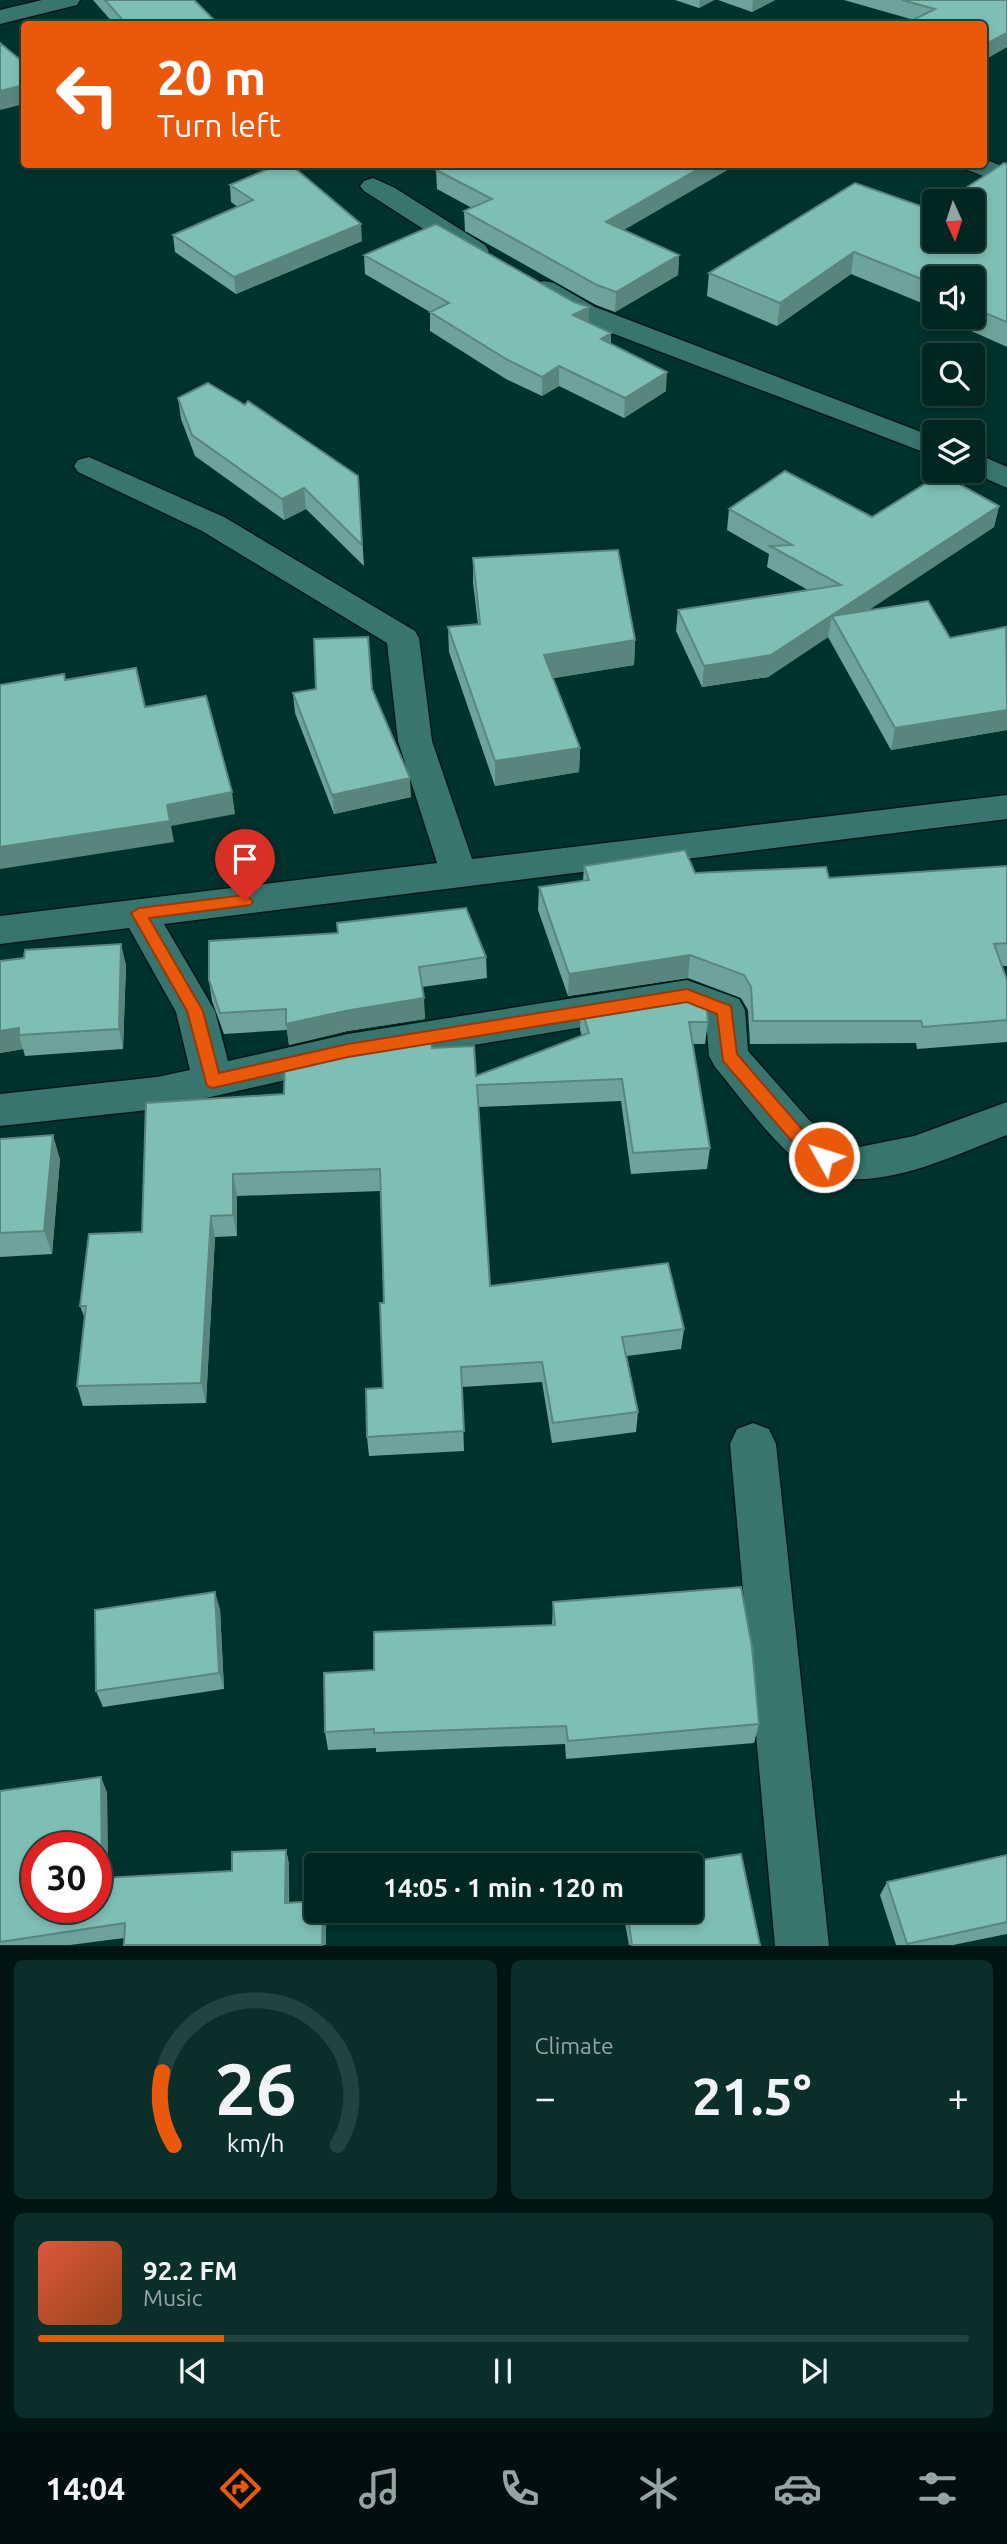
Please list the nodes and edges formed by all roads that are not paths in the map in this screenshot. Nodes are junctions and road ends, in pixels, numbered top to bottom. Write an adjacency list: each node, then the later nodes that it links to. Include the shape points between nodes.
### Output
1 (69, 0): 2 (street)
2 (0, 17)
3 (984, 168): 4 (street)
4 (1007, 177)
5 (373, 186): 6 (street, via 409,206 435,228 585,313)
6 (922, 442)
7 (89, 466): 11 (street, via 213,524 403,638 415,741)
8 (985, 467): 9 (street)
9 (1007, 479)
10 (1007, 807): 11 (street)
11 (459, 875): 12 (street)
12 (139, 913): 13 (street); 14 (street, via 195,1011)
13 (0, 930)
14 (213, 1081): 15 (street, via 157,1093); 16 (street, via 348,1050 687,995 725,1010 729,1056 795,1133 824,1157 859,1164 906,1154)
15 (0, 1111)
16 (1007, 1118)
17 (753, 1444): 18 (street)
18 (802, 1945)

